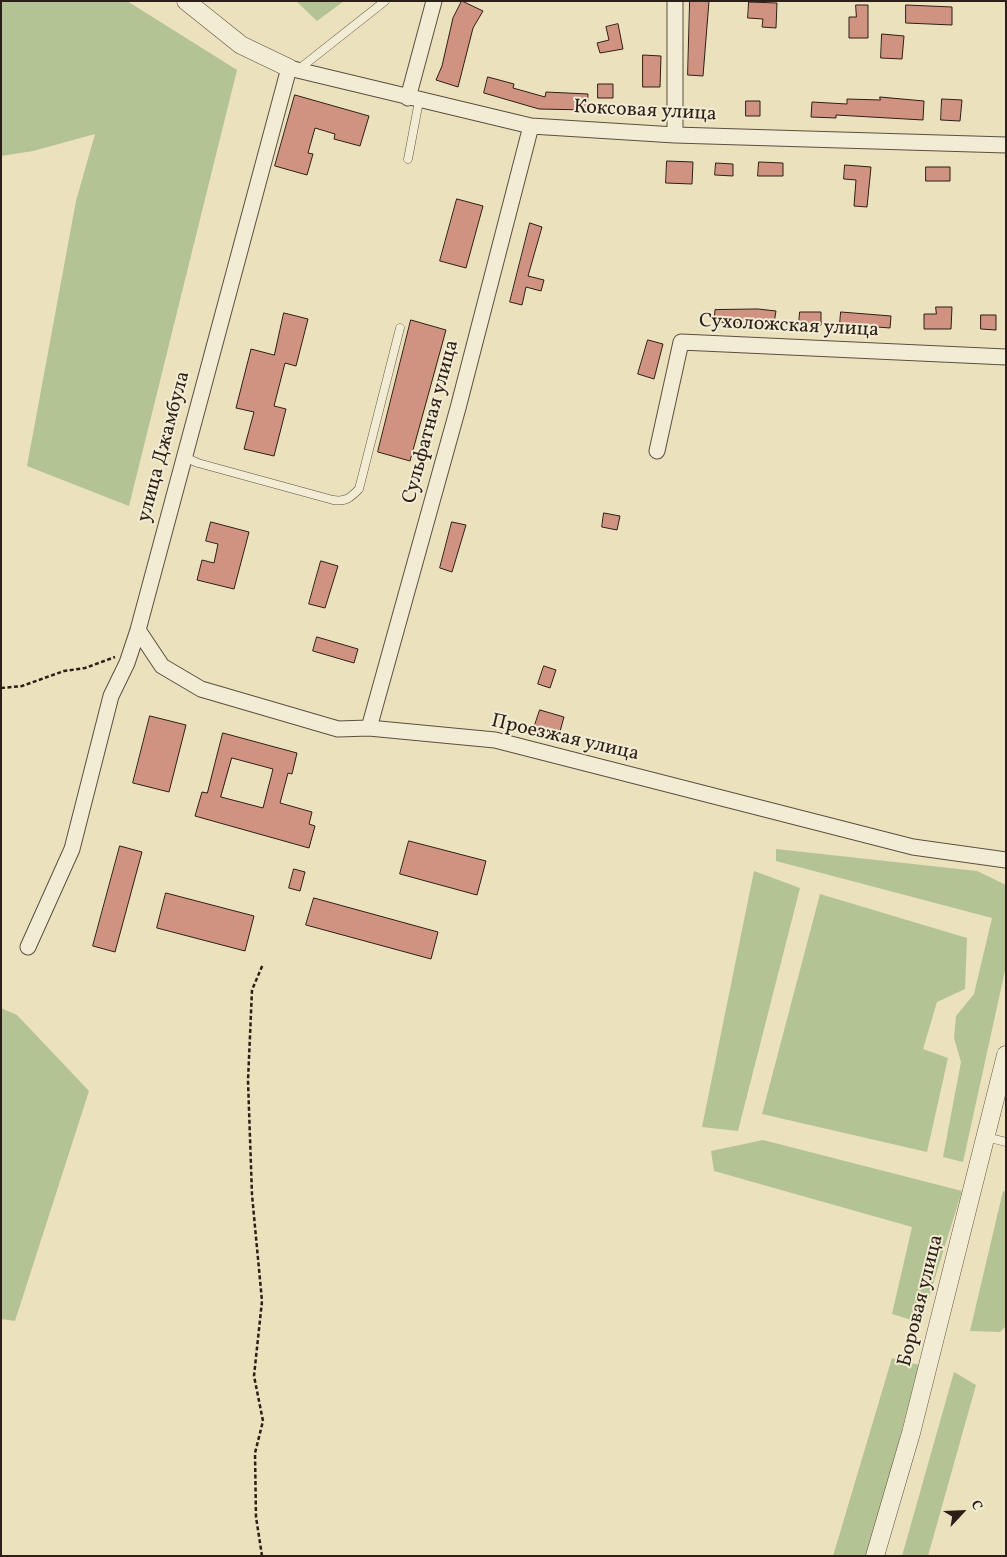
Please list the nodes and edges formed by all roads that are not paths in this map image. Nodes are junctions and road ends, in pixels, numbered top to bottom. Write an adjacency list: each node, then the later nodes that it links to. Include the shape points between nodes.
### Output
1 (186, 1): 5 (street, via 241,45)
2 (385, 1): 5 (lane)
3 (434, 1): 6 (street)
4 (675, 1): 8 (street)
5 (293, 69): 6 (street, Коксовая улица); 14 (street, улица Джамбула)
6 (414, 99): 7 (street, Коксовая улица); 10 (lane)
7 (531, 126): 8 (street, Коксовая улица); 16 (street, Сульфатная улица, via 458,408)
8 (675, 135): 9 (street, Коксовая улица)
9 (1006, 145)
10 (408, 159)
11 (400, 328): 14 (lane, via 359,489 350,499 342,502 333,500)
12 (1006, 357): 13 (street, Сухоложская улица, via 681,342)
13 (658, 451)
14 (184, 457): 15 (street, улица Джамбула)
15 (138, 630): 16 (street, Проезжая улица, via 162,666 201,689 338,729); 18 (street, улица Джамбула, via 111,696 72,849)
16 (369, 728): 17 (street, Проезжая улица, via 495,740 913,848)
17 (1006, 860)
18 (28, 947)
19 (1006, 1055): 20 (street, Боровая улица)
20 (986, 1137): 21 (lane); 22 (street, Боровая улица, via 911,1433)
21 (1006, 1142)
22 (875, 1556)

